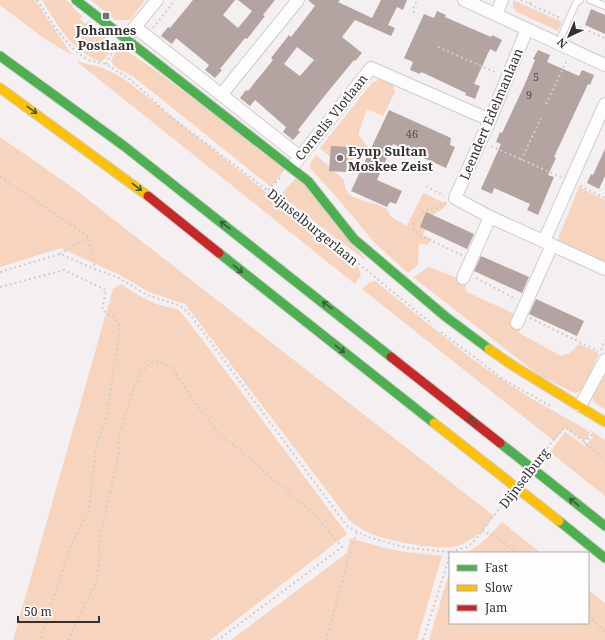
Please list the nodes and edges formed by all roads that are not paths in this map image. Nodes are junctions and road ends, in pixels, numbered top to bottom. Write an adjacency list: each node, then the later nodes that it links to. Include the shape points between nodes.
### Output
1 (76, 0): 12 (main road, Dijnselburgerlaan)
2 (157, 0): 10 (street)
3 (298, 0): 17 (street)
4 (464, 0): 9 (street)
5 (502, 0): 9 (street)
6 (580, 0): 13 (lane, via 576,3)
7 (590, 0): 8 (lane)
8 (605, 6)
9 (496, 15): 11 (street)
10 (135, 28): 12 (street); 17 (street)
11 (527, 30): 13 (street); 19 (street, Leendert Edelmanlaan)
12 (126, 39): 21 (main road, Dijnselburgerlaan)
13 (558, 44): 15 (street)
14 (0, 56): 30 (main road, one-way to 14, via 124,146)
15 (605, 65)
16 (0, 88): 31 (main road, one-way to 31, via 140,189)
17 (221, 95): 20 (street)
18 (605, 104): 23 (street)
19 (490, 120): 20 (street, Cornelis Vlotlaan, via 371,68); 22 (street, Leendert Edelmanlaan, via 455,198)
20 (299, 156): 21 (street, Cornelis Vlotlaan)
21 (292, 167): 28 (main road, Dijnselburgerlaan, via 308,181 354,240 446,317 512,365)
22 (490, 217): 23 (street); 25 (street)
23 (548, 243): 24 (street); 26 (street)
24 (605, 269)
25 (464, 275)
26 (522, 314)
27 (604, 359): 28 (street)
28 (580, 406): 29 (main road, Dijnselburgerlaan)
29 (605, 422)
30 (605, 526)
31 (605, 558)

